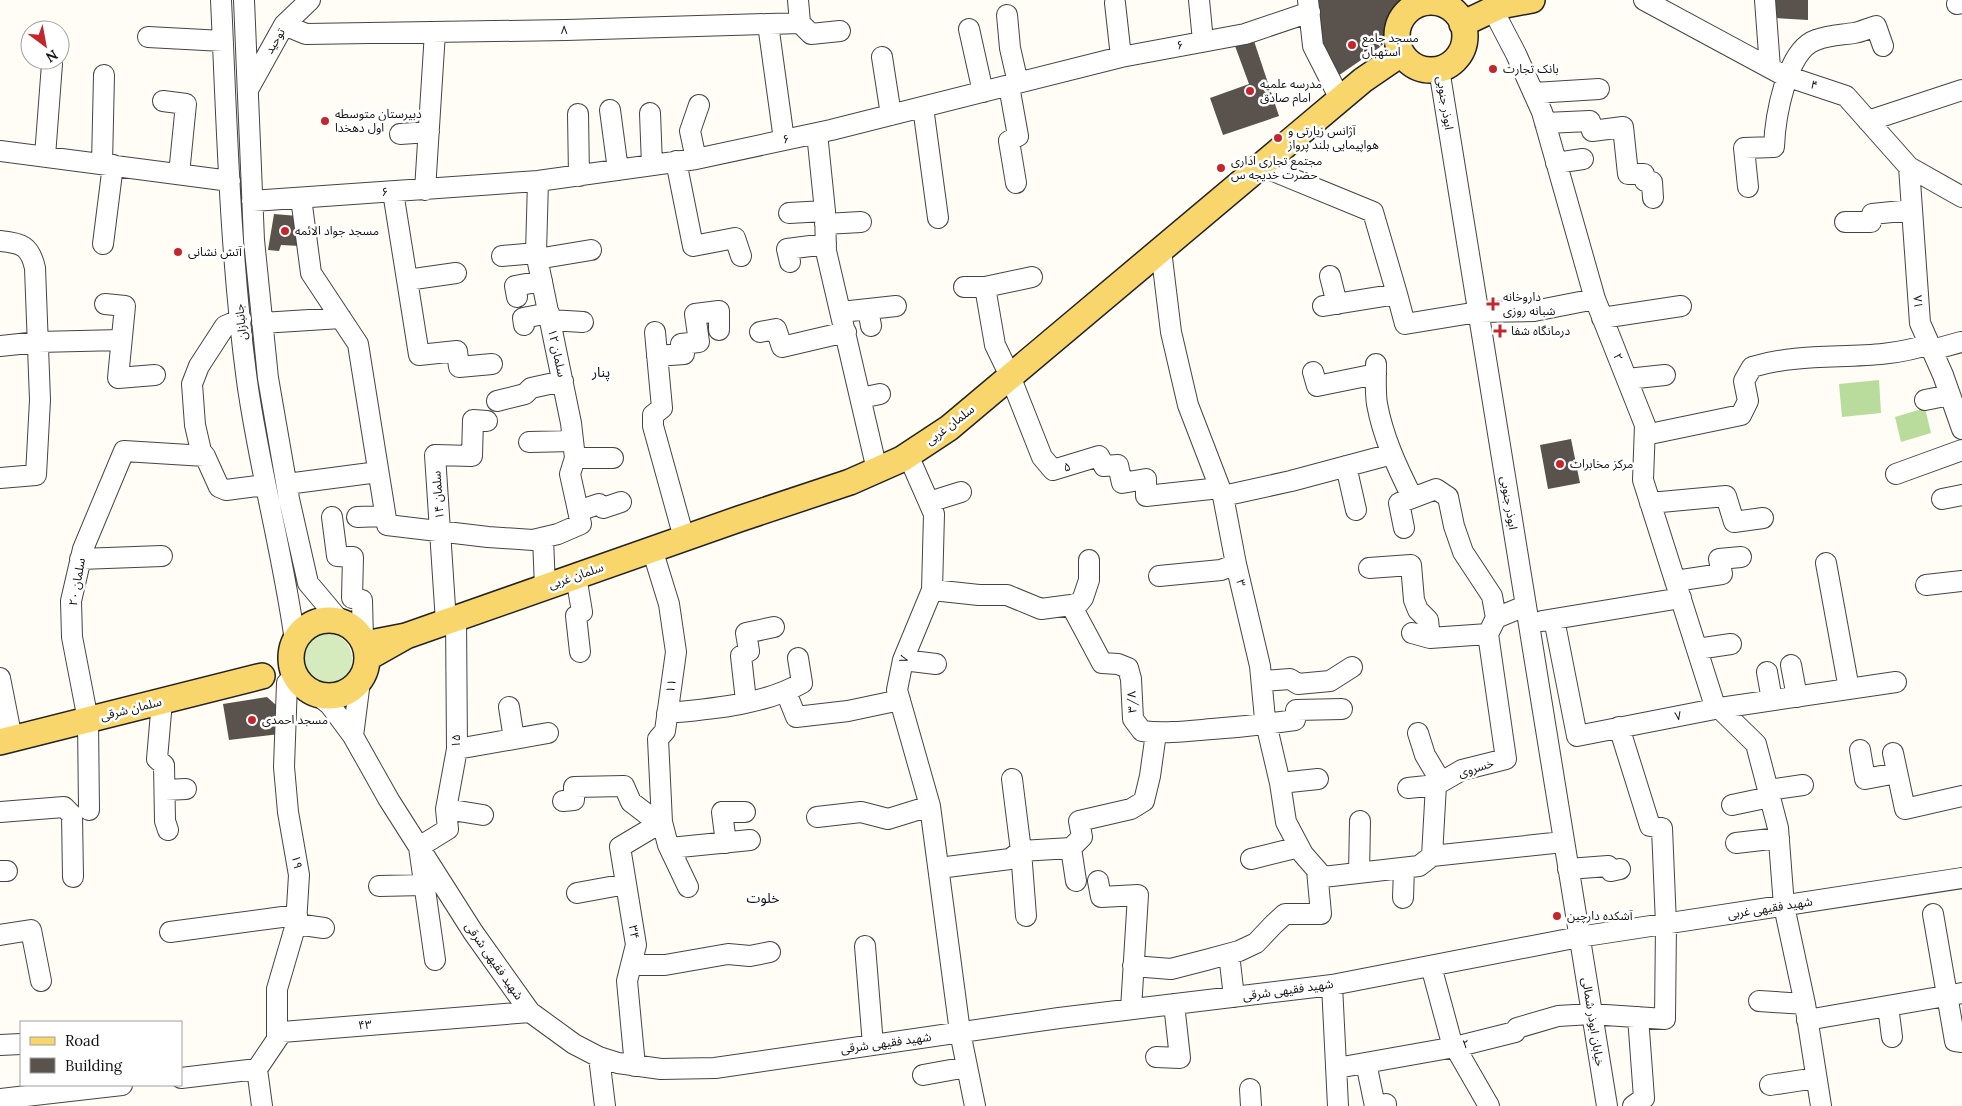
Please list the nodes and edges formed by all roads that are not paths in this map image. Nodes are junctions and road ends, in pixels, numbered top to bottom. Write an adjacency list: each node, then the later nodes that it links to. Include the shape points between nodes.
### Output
1 (221, 0): 22 (street, جانبازان)
2 (244, 0): 34 (street, جانبازان)
3 (310, 0): 15 (street, توحید)
4 (798, 0): 14 (street)
5 (1199, 0): 23 (street)
6 (1532, 0): 12 (main road)
7 (1644, 0): 28 (street, ۴)
8 (1765, 0): 28 (street)
9 (1425, 1): 17 (main road, via 1446,6 1455,12); 25 (main road, via 1410,9 1400,21 1396,32)
10 (1115, 3): 27 (street)
11 (1309, 6): 23 (street, ۶, via 1244,34); 39 (street, via 1313,46)
12 (1493, 10): 17 (main road); 38 (street, ۲)
13 (1007, 15): 33 (street)
14 (800, 23): 16 (street, ۸); 19 (street, ۸, via 811,34)
15 (284, 24): 20 (street, ۸, via 306,34); 34 (street, توحید)
16 (768, 24): 20 (street, ۸); 52 (street)
17 (1462, 24): 29 (main road, via 1465,32 1460,53 1453,62)
18 (969, 29): 37 (street)
19 (840, 31)
20 (434, 32): 49 (street)
21 (148, 37): 22 (street)
22 (223, 41): 65 (street, جانبازان)
23 (1203, 41): 27 (street, ۶)
24 (1883, 46): 32 (street, via 1876,26 1814,40 1800,51)
25 (1401, 54): 29 (main road, via 1419,68); 39 (main road, سلمان غربی)
26 (882, 57): 46 (street)
27 (1121, 58): 33 (street, ۶)
28 (1770, 68): 32 (street, ۴)
29 (1439, 69): 105 (street, ابوذر جنوبی)
30 (52, 70): 54 (street)
31 (104, 75): 58 (street)
32 (1789, 76): 47 (street, ۴, via 1846,96); 68 (street, via 1775,125 1774,147 1744,148)
33 (1014, 84): 37 (street, ۶); 67 (street, via 1018,136 1009,141)
34 (248, 88): 74 (street, جانبازان)
35 (1599, 89): 38 (street)
36 (1962, 90): 47 (street)
37 (984, 92): 42 (street, ۶)
38 (1534, 93): 48 (street, ۲)
39 (1340, 99): 60 (main road, سلمان غربی)
40 (163, 101): 63 (street, via 186,104)
41 (699, 105): 56 (street, via 690,131)
42 (923, 107): 46 (street, ۶); 77 (street)
43 (610, 110): 62 (street)
44 (650, 113): 59 (street)
45 (578, 114): 64 (street)
46 (892, 115): 50 (street, ۶)
47 (1868, 120): 61 (street, ۴)
48 (1545, 124): 57 (street, ۲); 73 (street, via 1590,121 1592,131 1623,127 1628,174 1644,174 1645,181 1652,182)
49 (429, 132): 51 (street); 69 (street)
50 (816, 133): 52 (street, ۶); 80 (street)
51 (400, 134)
52 (784, 140): 56 (street, ۶)
53 (0, 151): 54 (street)
54 (45, 156): 58 (street)
55 (1583, 159): 57 (street)
56 (686, 160): 59 (street, ۶); 89 (street, via 693,246 735,238)
57 (1556, 162): 100 (street, ۲)
58 (108, 164): 63 (street); 84 (street)
59 (652, 165): 62 (street, ۶)
60 (1261, 166): 86 (main road, سلمان غربی); 98 (street, via 1373,212)
61 (1909, 167): 71 (street, ۴); 75 (street, ۱۸)
62 (618, 170): 64 (street, ۶)
63 (179, 174): 65 (street)
64 (579, 176): 66 (street, ۶)
65 (230, 181): 83 (street, جانبازان)
66 (538, 181): 69 (street, ۶); 88 (street, سلمان ۱۲)
67 (1016, 183)
68 (1748, 187)
69 (425, 190): 70 (street, ۶)
70 (393, 192): 72 (street, ۶); 94 (street)
71 (1962, 197)
72 (301, 198): 74 (street, ۶); 107 (street, via 311,273)
73 (1653, 198)
74 (252, 201): 81 (street, جانبازان)
75 (1912, 210): 79 (street, via 1872,214 1871,222); 121 (street, ۱۸, via 1920,323)
76 (789, 213): 80 (street)
77 (938, 218)
78 (861, 222): 80 (street)
79 (1845, 222)
80 (826, 226): 90 (street, via 787,249); 104 (street, via 826,252)
81 (254, 240): 83 (street); 111 (street, جانبازان)
82 (0, 241): 118 (street, via 18,242 32,255)
83 (233, 242): 109 (street, جانبازان)
84 (103, 244)
85 (591, 250): 88 (street)
86 (1161, 250): 127 (main road, سلمان غربی); 151 (street, ۳, via 1171,332 1188,405)
87 (502, 256): 88 (street)
88 (537, 256): 95 (street, سلمان ۱۲)
89 (741, 256)
90 (790, 262)
91 (456, 273): 94 (street)
92 (1330, 276): 98 (street, via 1330,305)
93 (1032, 277): 97 (street)
94 (407, 280): 123 (street, via 419,355 457,352 459,367)
95 (542, 281): 99 (street, via 515,286); 106 (street, سلمان ۱۲)
96 (964, 287): 97 (street)
97 (984, 287): 127 (street, via 995,345)
98 (1397, 294): 105 (street, via 1405,324)
99 (517, 297)
100 (1595, 300): 105 (street, via 1534,311); 108 (street, ۲)
101 (105, 304): 117 (street, via 125,306)
102 (896, 306): 104 (street, via 870,318)
103 (1681, 306): 108 (street)
104 (841, 312): 116 (street)
105 (1478, 312): 184 (street, ابوذر جنوبی)
106 (549, 317): 110 (street); 112 (street, via 523,318); 129 (street, سلمان ۱۲)
107 (341, 318): 111 (street); 145 (street, via 358,344)
108 (1602, 318): 128 (street, ۲)
109 (241, 319): 141 (street, via 225,326 199,366 192,384 201,451); 149 (street, جانبازان)
110 (583, 322)
111 (262, 323): 148 (street, جانبازان, via 268,378)
112 (524, 325)
113 (719, 330): 122 (street, via 718,312 695,314 699,342 681,344 684,354)
114 (655, 332): 122 (street)
115 (760, 332): 116 (street, via 776,329 782,347)
116 (846, 332): 144 (street, via 870,396)
117 (121, 340): 118 (street); 126 (street, via 118,378)
118 (38, 342): 120 (street); 147 (street, via 40,400 36,475)
119 (1961, 342): 121 (street)
120 (0, 346)
121 (1931, 347): 130 (street, ۱۸); 135 (street, via 1873,355 1812,356 1771,361 1752,367 1744,381 1748,401 1740,415)
122 (657, 356): 167 (street, via 662,408 653,415 653,426)
123 (492, 364)
124 (1313, 372): 139 (street, via 1318,386 1376,369 1377,402)
125 (1665, 374): 128 (street)
126 (155, 375)
127 (1010, 376): 140 (main road, سلمان غربی, via 949,428); 151 (street, ۵, via 1042,457 1052,470 1099,456 1104,466 1118,465 1122,482 1146,479 1146,496)
128 (1627, 380): 135 (street, ۲, via 1645,425)
129 (562, 381): 132 (street, via 526,382 525,394); 137 (street, سلمان ۱۲)
130 (1950, 395): 131 (street); 134 (street, ۱۸)
131 (1925, 400)
132 (497, 401)
133 (487, 421): 165 (street, سلمان ۱۴, via 473,420 472,456 435,455)
134 (1962, 429)
135 (1645, 434): 157 (street, ۲, via 1643,480)
136 (529, 442): 137 (street)
137 (574, 450): 142 (street); 162 (street, سلمان ۱۲, via 570,474)
138 (1962, 450): 146 (street)
139 (1392, 454): 143 (street); 153 (street)
140 (908, 455): 144 (main road, سلمان غربی); 156 (street, ۷)
141 (206, 456): 149 (street, via 219,487 226,490); 171 (street, سلمان ۲۰, via 124,451)
142 (613, 458)
143 (1346, 466): 151 (street); 158 (street)
144 (878, 470): 167 (main road, سلمان غربی)
145 (378, 472): 148 (street); 159 (street)
146 (1896, 474)
147 (0, 478)
148 (287, 484): 187 (street, جانبازان, via 308,583)
149 (266, 485): 190 (street, جانبازان, via 288,588)
150 (961, 492): 156 (street)
151 (1221, 492): 174 (street, ۳)
152 (1962, 495): 154 (street)
153 (1412, 496): 164 (street, via 1399,502); 188 (street, خسروی, via 1436,488 1448,497 1463,552 1492,596)
154 (1942, 499)
155 (621, 502): 162 (street, via 603,508 598,504)
156 (929, 502): 181 (street, ۷, via 934,514)
157 (1650, 503): 163 (street, via 1726,496 1734,522); 182 (street, ۲)
158 (1356, 510)
159 (385, 516): 161 (street); 165 (street, via 386,525)
160 (332, 517): 194 (street, via 337,556 353,557 352,598 362,600)
161 (357, 517)
162 (579, 517): 166 (street, via 558,534)
163 (1763, 518)
164 (1404, 528)
165 (440, 530): 166 (street, via 488,537); 186 (street, سلمان ۱۴)
166 (543, 538): 180 (street)
167 (684, 538): 168 (main road, سلمان غربی)
168 (652, 549): 176 (main road, سلمان غربی); 216 (street, ۱۱, via 669,604 676,652)
169 (162, 556): 171 (street)
170 (1740, 557): 182 (street, via 1719,559 1722,574)
171 (80, 559): 217 (street, سلمان ۲۰, via 71,601 72,638)
172 (1089, 560): 183 (street, via 1089,580 1083,598)
173 (1826, 563): 206 (street)
174 (1236, 564): 177 (street, via 1221,570); 203 (street, ۳)
175 (1369, 568): 188 (street, via 1411,565 1414,600 1428,620 1421,635)
176 (576, 576): 180 (main road, سلمان غربی); 193 (street, via 582,612 576,616)
177 (1159, 576)
178 (1962, 581): 179 (street)
179 (1926, 585)
180 (545, 587): 186 (main road, سلمان غربی)
181 (932, 590): 183 (street, via 1007,595 1041,609); 196 (street, ۷)
182 (1678, 590): 185 (street); 192 (street, ۲)
183 (1071, 605): 221 (street, ۳/۸, via 1102,664 1128,668 1133,719 1142,731)
184 (1527, 615): 185 (street); 188 (street); 254 (street, ابوذر جنوبی)
185 (1554, 619): 219 (street, ۷, via 1577,736)
186 (451, 620): 194 (main road, سلمان غربی); 226 (street, ۱۵)
187 (340, 621): 190 (main road, via 314,623 303,630); 194 (main road, via 354,628)
188 (1492, 626): 233 (street, خسروی, via 1506,759 1462,770)
189 (774, 627): 212 (street, via 746,633 749,651 741,656)
190 (294, 643): 201 (main road); 205 (main road, via 292,668)
191 (1732, 644): 192 (street)
192 (1697, 649): 214 (street, ۲, via 1714,703)
193 (580, 652)
194 (364, 656): 205 (main road, via 350,689 327,696); 223 (street)
195 (798, 658): 207 (street, via 802,683)
196 (903, 660): 197 (street); 209 (street, ۷, via 897,690)
197 (936, 664)
198 (1791, 665): 208 (street)
199 (1352, 667): 203 (street, via 1330,681 1298,684 1290,679)
200 (1767, 672): 210 (street)
201 (262, 676): 205 (main road); 211 (main road, سلمان شرقی)
202 (0, 678): 225 (street)
203 (1262, 681): 218 (street, ۳)
204 (1896, 682): 206 (street, ۷)
205 (303, 688): 223 (street, شهید فقیهی شرقی, via 330,705); 283 (street, ۱۹, via 284,767 299,875)
206 (1849, 689): 208 (street, ۷)
207 (786, 692): 209 (street, via 796,717); 212 (street)
208 (1797, 697): 210 (street, ۷)
209 (900, 700): 242 (street, ۷)
210 (1772, 700): 214 (street, ۷)
211 (162, 702): 217 (main road, سلمان شرقی); 237 (street, via 158,759 164,765)
212 (746, 702): 216 (street)
213 (509, 707): 224 (street)
214 (1720, 708): 219 (street, ۷, via 1658,727); 238 (street, ۲, via 1756,744)
215 (1342, 709): 218 (street, via 1296,710 1294,720)
216 (667, 713): 250 (street, ۱۱, via 665,731 658,739)
217 (88, 720): 225 (main road, سلمان شرقی); 244 (street, سلمان ۲۰)
218 (1266, 725): 221 (street); 232 (street, ۳)
219 (1619, 728): 284 (street, via 1650,826 1662,828)
220 (548, 733): 224 (street)
221 (1156, 733): 260 (street, via 1144,801 1132,810 1079,821 1082,837)
222 (1418, 733): 233 (street)
223 (353, 736): 258 (street, شهید فقیهی شرقی)
224 (514, 739): 226 (street)
225 (6, 741)
226 (457, 749): 243 (street, ۱۵)
227 (1860, 750): 229 (street, via 1865,779)
228 (1893, 753): 229 (street)
229 (1897, 773): 239 (street, via 1904,809)
230 (1012, 779): 261 (street)
231 (1318, 779): 232 (street)
232 (1280, 783): 257 (street, ۳, via 1286,822)
233 (1439, 784): 235 (street); 262 (street)
234 (1803, 785): 238 (street)
235 (1408, 788)
236 (186, 789): 237 (street)
237 (165, 790): 251 (street)
238 (1769, 793): 241 (street); 252 (street, ۲)
239 (1962, 796)
240 (563, 801): 250 (street, via 574,800 574,787 624,786 631,802)
241 (1732, 804)
242 (930, 806): 248 (street, via 888,819 861,812); 264 (street, ۷)
243 (446, 809): 247 (street); 258 (street, ۱۵, via 448,829)
244 (88, 810)
245 (0, 812): 270 (street, via 64,807 72,815)
246 (745, 812): 255 (street, via 722,812)
247 (483, 815)
248 (817, 817)
249 (1360, 821): 269 (street)
250 (662, 822): 259 (street, ۱۱); 274 (street, ۳۴, via 620,847)
251 (168, 830)
252 (1779, 838): 256 (street); 280 (street, ۲)
253 (750, 840): 255 (street)
254 (1563, 842): 262 (street); 266 (street, ابوذر جنوبی)
255 (726, 843): 259 (street)
256 (1736, 843)
257 (1299, 847): 263 (street); 267 (street, ۳)
258 (419, 848): 276 (street); 304 (street, شهید فقیهی شرقی)
259 (670, 848): 277 (street, ۱۱)
260 (1070, 848): 261 (street); 272 (street)
261 (1021, 851): 264 (street, via 1010,858); 282 (street)
262 (1432, 856): 265 (street, via 1419,866)
263 (1251, 859)
264 (939, 868): 308 (street, ۷)
265 (1404, 868): 269 (street); 279 (street)
266 (1568, 869): 268 (street, via 1608,866 1611,871); 288 (street, ابوذر جنوبی)
267 (1317, 870): 269 (street, via 1323,877); 291 (street, via 1321,914 1285,914 1256,943)
268 (1620, 870)
269 (1359, 873)
270 (73, 876)
271 (1962, 878): 280 (street, شهید فقیهی غربی)
272 (1076, 881)
273 (1098, 881): 294 (street, via 1100,897 1138,895)
274 (626, 884): 278 (street); 293 (street, ۳۴, via 636,945)
275 (379, 886): 276 (street)
276 (424, 886): 292 (street)
277 (688, 887)
278 (577, 893)
279 (1403, 898)
280 (1784, 906): 284 (street, شهید فقیهی غربی); 305 (street, ۲)
281 (1933, 914): 298 (street)
282 (1026, 916)
283 (296, 920): 285 (street); 286 (street); 310 (street, ۱۹, via 277,989)
284 (1666, 924): 288 (street, شهید فقیهی غربی); 307 (street, ۲, via 1665,1018)
285 (324, 928)
286 (170, 932)
287 (0, 935): 296 (street, via 31,930)
288 (1579, 937): 295 (street, شهید فقیهی شرقی); 306 (street, خیابان ابوذر شمالی)
289 (864, 946): 314 (street)
290 (770, 952): 293 (street, via 750,956 728,954 665,965)
291 (1229, 954): 294 (street, via 1171,970); 299 (street)
292 (435, 960)
293 (631, 965): 319 (street, ۳۴, via 627,981)
294 (1133, 966): 303 (street)
295 (1431, 966): 297 (street, شهید فقیهی شرقی); 315 (street)
296 (41, 981)
297 (1332, 984): 299 (street, شهید فقیهی شرقی); 321 (street)
298 (1954, 994): 302 (street); 311 (street, via 1955,1041)
299 (1234, 998): 301 (street, شهید فقیهی شرقی)
300 (1760, 1001): 305 (street)
301 (1174, 1004): 303 (street, شهید فقیهی شرقی); 317 (street, via 1180,1058)
302 (1888, 1006): 305 (street); 309 (street)
303 (1131, 1009): 308 (street, شهید فقیهی شرقی)
304 (530, 1012): 310 (street, ۴۳, via 282,1032); 316 (street, شهید فقیهی شرقی, via 574,1044)
305 (1806, 1012): 325 (street, ۲)
306 (1591, 1014): 307 (street, ۲); 315 (street, ۲, via 1558,1016 1517,1028 1515,1032); 336 (street, خیابان ابوذر شمالی)
307 (1638, 1017): 337 (street, via 1644,1098)
308 (960, 1032): 314 (street, شهید فقیهی شرقی); 320 (street, ۷)
309 (1892, 1037)
310 (277, 1039): 322 (street)
311 (1962, 1042)
312 (20, 1044): 313 (street)
313 (0, 1045)
314 (873, 1045): 319 (street, شهید فقیهی شرقی, via 715,1068)
315 (1455, 1047): 318 (street, ۲); 335 (street)
316 (599, 1057): 319 (street, شهید فقیهی شرقی); 331 (street)
317 (1156, 1057)
318 (1366, 1063): 321 (street, ۲); 334 (street, via 1375,1106)
319 (636, 1066)
320 (967, 1067): 323 (street); 332 (street, ۷)
321 (1337, 1068): 333 (street)
322 (257, 1069): 324 (street); 330 (street)
323 (923, 1075)
324 (182, 1078)
325 (1816, 1078): 326 (street); 338 (street, ۲)
326 (1770, 1085)
327 (113, 1086): 328 (street)
328 (0, 1099): 329 (street)
329 (0, 1106)
330 (262, 1106)
331 (606, 1106)
332 (975, 1106)
333 (1338, 1106)
334 (1386, 1106)
335 (1489, 1106)
336 (1607, 1106)
337 (1633, 1106)
338 (1821, 1106)

